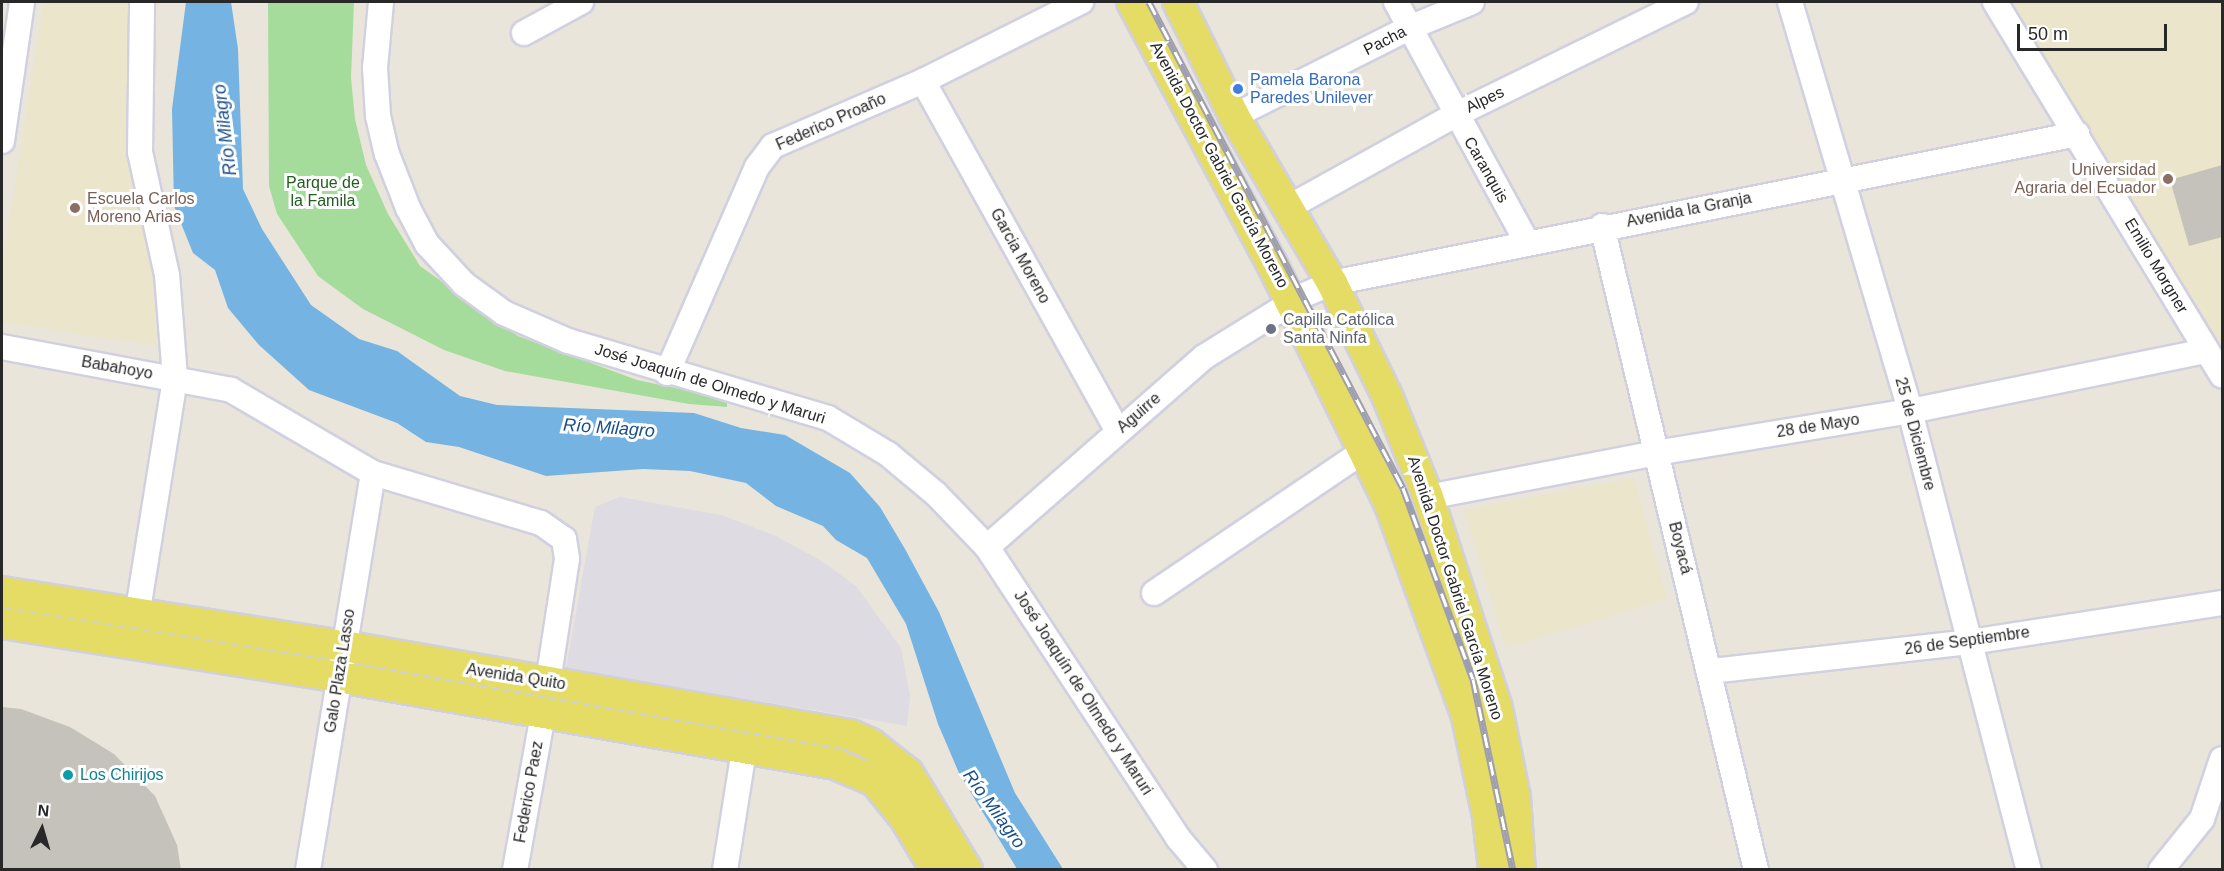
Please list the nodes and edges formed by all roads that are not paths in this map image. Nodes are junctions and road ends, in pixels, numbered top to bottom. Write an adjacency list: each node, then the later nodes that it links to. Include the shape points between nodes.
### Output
1 (22, 2): 19 (street)
2 (142, 2): 30 (street, via 140,152 167,274)
3 (381, 2): 28 (street, José Joaquín de Olmedo y Maruri, via 375,68 378,116 404,197 427,244 464,284 504,313 568,341)
4 (581, 2): 14 (street)
5 (1082, 2): 15 (street, Federico Proaño)
6 (1132, 2): 25 (main road, Avenida Doctor Gabriel García Moreno)
7 (1178, 2): 17 (main road, Avenida Doctor Gabriel García Moreno)
8 (1396, 2): 13 (street, Caranquis)
9 (1472, 2): 13 (street, Pacha)
10 (1686, 2): 16 (street, Alpes)
11 (1790, 2): 20 (street, 25 de Diciembre)
12 (1995, 2): 18 (street, Emilio Morgner)
13 (1409, 28): 16 (street, Caranquis); 17 (street, Pacha)
14 (524, 33)
15 (923, 81): 28 (street, Federico Proaño, via 772,146 757,167); 32 (street, Garcia Moreno)
16 (1455, 115): 21 (street, Alpes); 23 (street, Caranquis)
17 (1234, 116): 21 (main road, Avenida Doctor Gabriel García Moreno)
18 (2077, 134): 20 (street, Avenida la Granja); 27 (street, Emilio Morgner)
19 (2, 141)
20 (1841, 181): 22 (street, Avenida la Granja); 31 (street, 25 de Diciembre)
21 (1289, 207): 24 (main road, Avenida Doctor Gabriel García Moreno)
22 (1602, 226): 23 (street, Avenida la Granja); 34 (street, Boyacá)
23 (1527, 242): 24 (street, Avenida la Granja)
24 (1332, 284): 25 (street, Avenida la Granja); 36 (main road, Avenida Doctor Gabriel García Moreno, via 1388,398)
25 (1298, 299): 32 (street, Aguirre, via 1204,357); 33 (main road, Avenida Doctor Gabriel García Moreno)
26 (2, 347): 30 (street, Babahoyo)
27 (2206, 351): 29 (street, Emilio Morgner); 31 (street, 28 de Mayo)
28 (667, 374): 37 (street, José Joaquín de Olmedo y Maruri, via 828,418 888,454 936,494)
29 (2223, 376)
30 (175, 378): 35 (street, Babahoyo, via 231,390 261,404 349,462); 41 (street)
31 (1910, 411): 34 (street, 28 de Mayo); 43 (street, 25 de Diciembre)
32 (1118, 431): 37 (street, Aguirre)
33 (1364, 451): 39 (street); 57 (main road, Avenida Doctor Gabriel García Moreno, via 1390,505 1467,717 1488,817)
34 (1656, 453): 36 (street, 28 de Mayo); 45 (street, Boyacá)
35 (373, 473): 44 (street, Galo Plaza Lasso); 47 (street, Babahoyo, via 541,523 564,539 567,558)
36 (1428, 497): 58 (main road, Avenida Doctor Gabriel García Moreno, via 1497,708 1515,797)
37 (987, 547): 56 (street, José Joaquín de Olmedo y Maruri, via 1178,838)
38 (2, 592): 41 (main road, Avenida Quito)
39 (1155, 594)
40 (2223, 603): 43 (street, 26 de Septiembre)
41 (137, 616): 44 (main road, Avenida Quito)
42 (2, 623): 46 (main road, Avenida Quito)
43 (1970, 642): 45 (street, 26 de Septiembre); 60 (street, 25 de Diciembre)
44 (344, 646): 46 (street, Galo Plaza Lasso); 47 (main road, Avenida Quito)
45 (1711, 671): 59 (street, Boyacá)
46 (339, 677): 48 (main road, Avenida Quito); 51 (street, Galo Plaza Lasso)
47 (548, 682): 55 (main road, Avenida Quito, via 830,730 871,744 908,773)
48 (543, 715): 49 (main road, Avenida Quito); 52 (street, Federico Paez)
49 (744, 750): 53 (street); 54 (main road, Avenida Quito, via 835,764 875,781 905,818)
50 (2223, 759): 61 (street, via 2202,819)
51 (308, 870)
52 (515, 870)
53 (725, 870)
54 (936, 870)
55 (967, 870)
56 (1205, 870)
57 (1494, 870)
58 (1520, 870)
59 (1756, 870)
60 (2029, 870)
61 (2161, 870)

